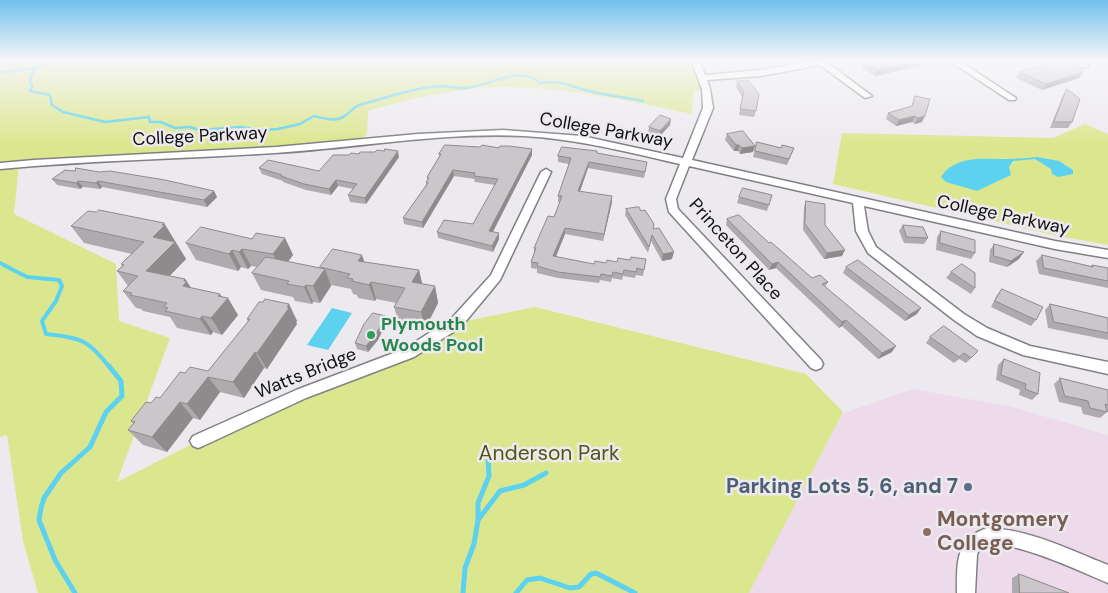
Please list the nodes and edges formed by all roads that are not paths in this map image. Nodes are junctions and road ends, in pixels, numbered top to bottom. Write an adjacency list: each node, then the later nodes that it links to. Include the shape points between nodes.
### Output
1 (706, 88): 6 (street, Princeton Place, via 708,108)
2 (857, 88): 4 (street)
3 (996, 88): 5 (street)
4 (868, 96)
5 (1012, 98)
6 (685, 161): 7 (street, College Parkway, via 582,139 504,132); 9 (street, College Parkway); 11 (street, Princeton Place, via 671,199 673,210)
7 (0, 166)
8 (546, 172): 13 (street, Watts Bridge, via 496,277 456,323 409,353 301,394)
9 (858, 200): 10 (street, College Parkway); 12 (street, via 862,231 872,250 959,317 982,332 1028,351)
10 (1108, 254)
11 (816, 364)
12 (1108, 368)
13 (198, 441)
14 (1108, 574): 15 (street, via 1028,544 1001,536 984,536 973,544 968,556)
15 (966, 593)

